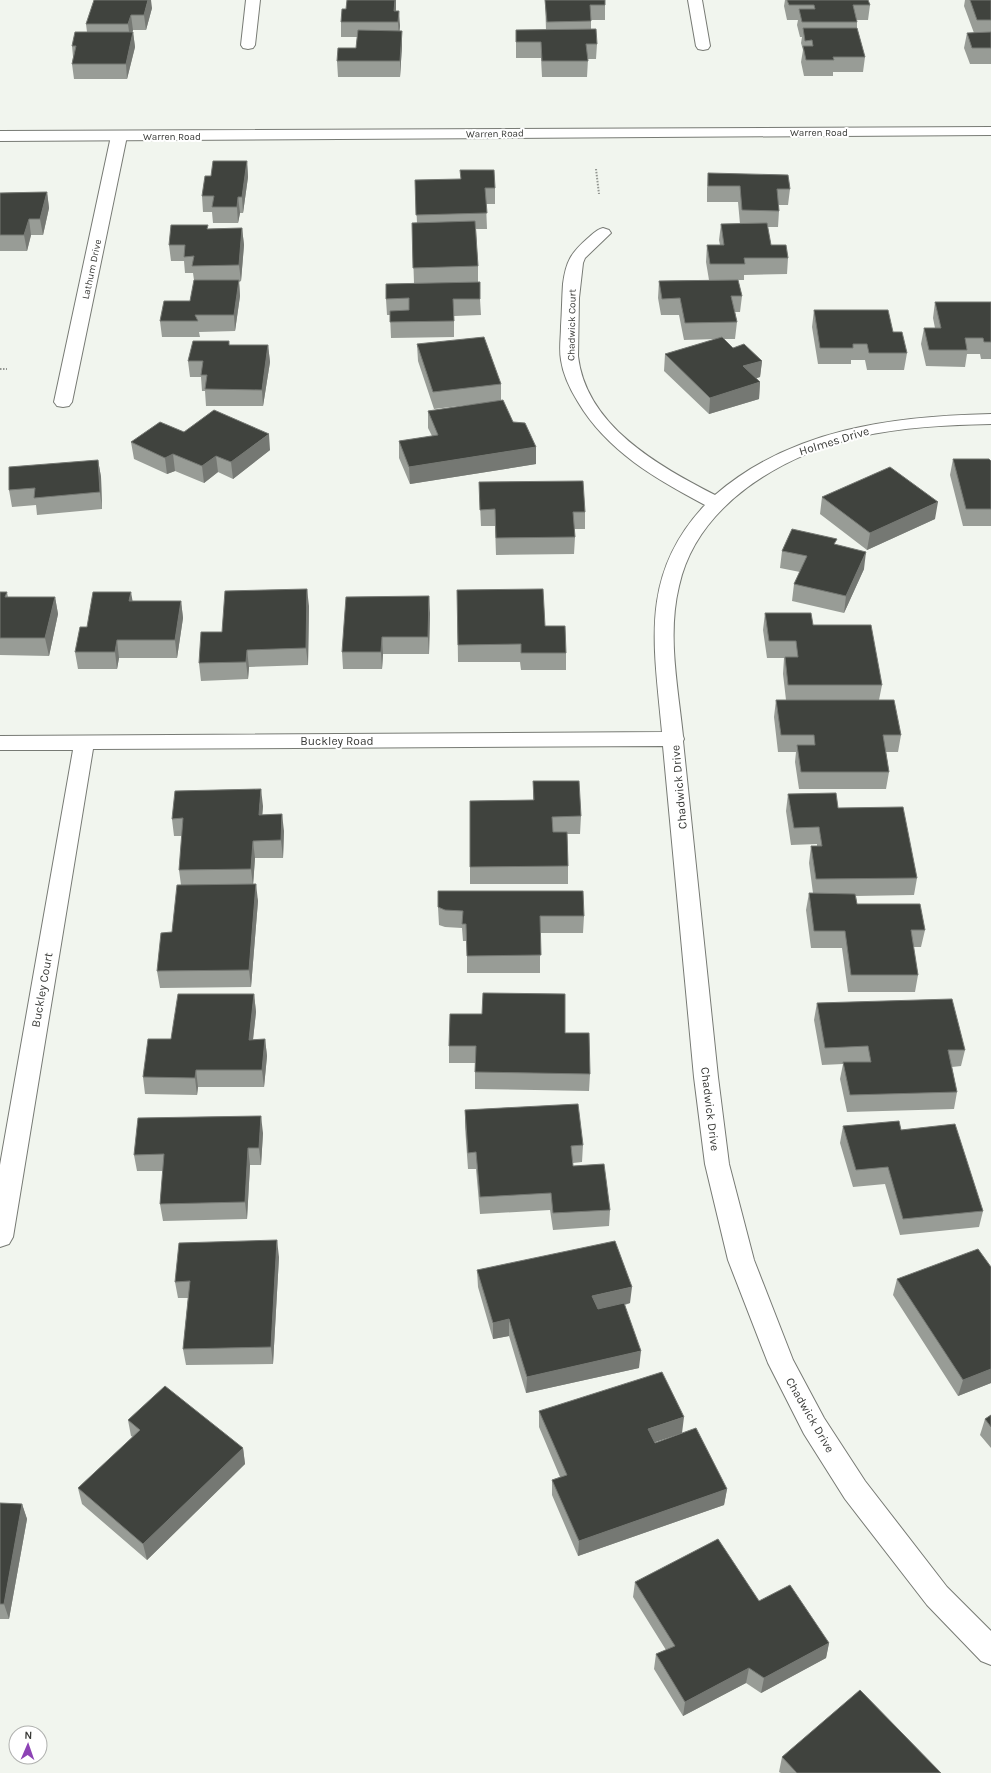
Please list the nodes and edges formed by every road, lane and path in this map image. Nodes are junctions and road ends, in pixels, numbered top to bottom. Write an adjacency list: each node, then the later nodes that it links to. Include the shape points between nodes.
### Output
1 (253, 0): 3 (street)
2 (695, 0): 4 (street)
3 (248, 46)
4 (703, 46)
5 (991, 131): 7 (street, Warren Road)
6 (0, 136): 7 (street, Warren Road)
7 (119, 136): 13 (street, Lathum Drive)
8 (596, 169): 9 (path)
9 (599, 194)
10 (603, 233): 15 (street, Chadwick Court, via 576,259 570,293 570,365 580,391 613,437 675,483)
11 (0, 370): 12 (path)
12 (6, 370)
13 (63, 402)
14 (991, 419): 15 (street, Holmes Drive, via 924,421 844,435 795,452 758,472)
15 (716, 504): 16 (street, Chadwick Drive, via 699,522 684,545 673,569 666,595 663,641)
16 (674, 739): 18 (street, Buckley Road); 20 (street, Chadwick Drive, via 706,1077 717,1164 740,1260 781,1363 814,1426 855,1490 937,1596)
17 (0, 743): 18 (street, Buckley Road)
18 (84, 743): 19 (street, Buckley Court)
19 (0, 1237)
20 (991, 1651)

